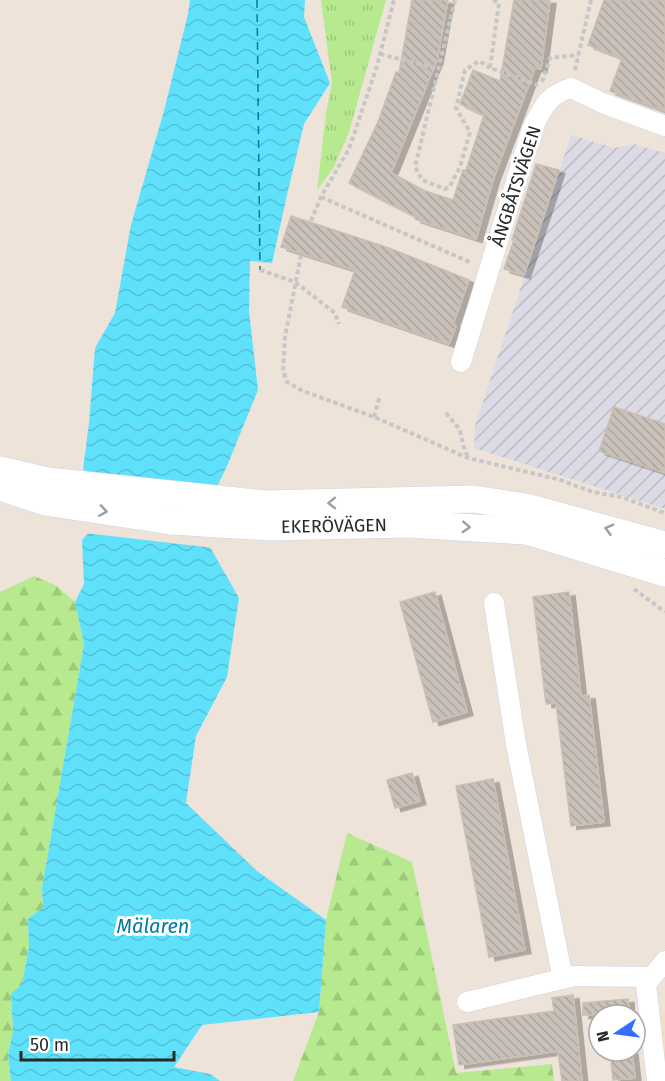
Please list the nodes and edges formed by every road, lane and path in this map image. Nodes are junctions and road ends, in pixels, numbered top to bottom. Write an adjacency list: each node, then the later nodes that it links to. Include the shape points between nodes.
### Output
1 (394, 0): 5 (path)
2 (455, 0): 7 (path)
3 (493, 0): 6 (path, via 499,3)
4 (591, 0): 8 (path)
5 (380, 54): 7 (path); 10 (path, via 350,149)
6 (490, 68): 7 (path, via 479,61 465,70 456,108 470,132 460,166 445,189 422,180 415,167); 8 (path)
7 (438, 69)
8 (565, 90): 9 (street); 14 (street, ÅNGBÅTSVÄGEN, via 543,107 532,129)
9 (665, 126)
10 (321, 197): 11 (path); 14 (path)
11 (311, 221)
12 (301, 255): 15 (path)
13 (260, 270): 15 (path)
14 (489, 270): 17 (street, ÅNGBÅTSVÄGEN)
15 (295, 282): 16 (path, via 335,312); 20 (path, via 285,337 283,371 287,382)
16 (339, 324)
17 (461, 362)
18 (380, 395): 20 (path)
19 (446, 413): 22 (path, via 460,430)
20 (374, 417): 22 (path)
21 (0, 453): 25 (main road, EKERÖVÄGEN)
22 (468, 458): 26 (path, via 557,479)
23 (0, 470): 25 (main road, EKERÖVÄGEN)
24 (0, 487): 25 (main road, EKERÖVÄGEN)
25 (44, 487): 27 (main road, EKERÖVÄGEN, one-way to 25, via 526,507 473,500 265,504); 28 (main road, EKERÖVÄGEN, one-way to 28, via 171,521 258,527 407,524 527,531)
26 (665, 513)
27 (665, 545)
28 (665, 573)
29 (494, 603): 32 (street, via 516,744)
30 (665, 961): 31 (street)
31 (651, 977): 32 (street); 34 (street, via 646,984)
32 (563, 979): 33 (street)
33 (467, 1002)
34 (657, 1081)

